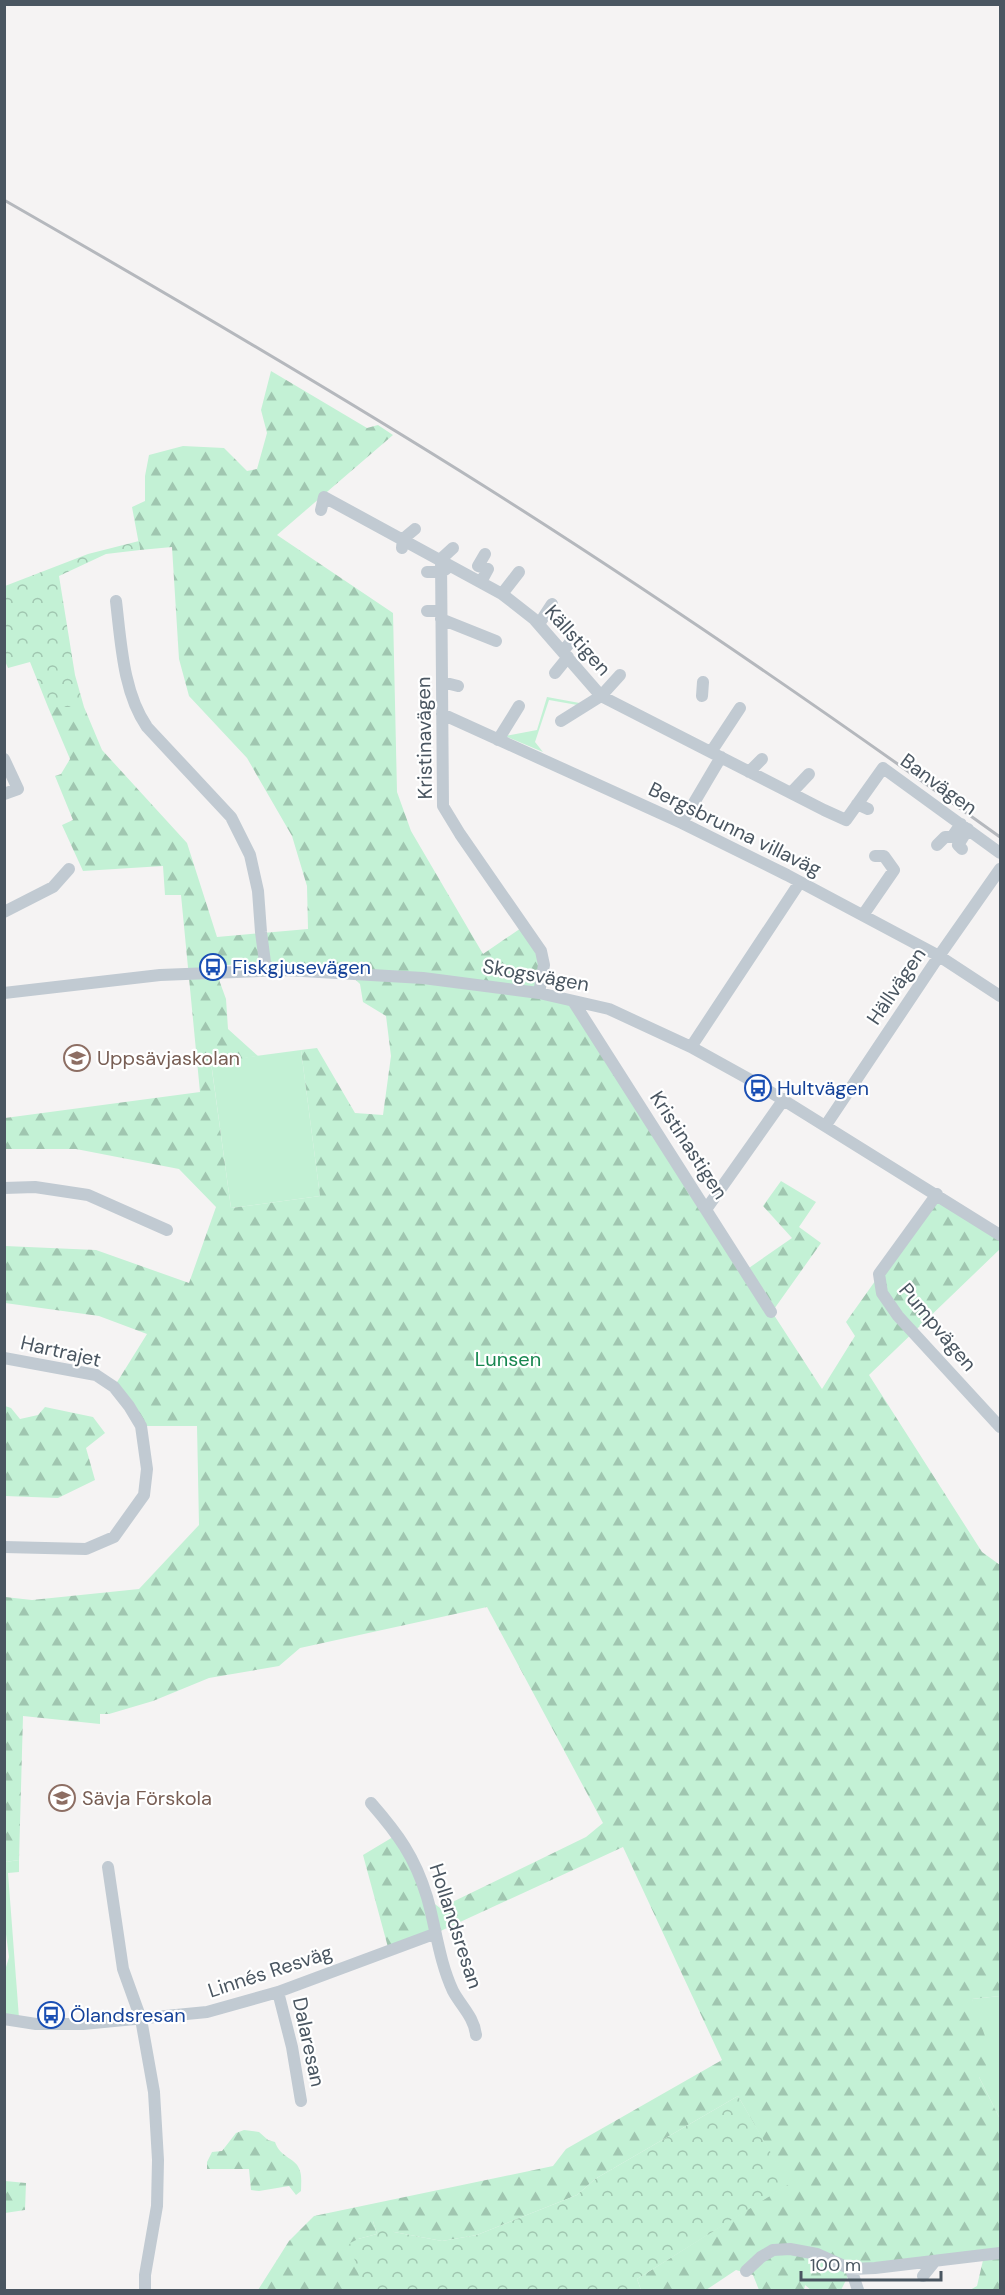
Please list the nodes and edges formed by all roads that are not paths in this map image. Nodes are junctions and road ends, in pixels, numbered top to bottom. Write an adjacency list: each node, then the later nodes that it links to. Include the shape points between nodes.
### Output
1 (321, 510): 3 (street, Källstigen, via 324,497)
2 (415, 529): 3 (street)
3 (402, 544): 6 (street, Källstigen)
4 (453, 548): 6 (street)
5 (485, 554): 9 (street, via 478,566 488,569)
6 (441, 566): 7 (street); 9 (street, Källstigen, via 453,566); 14 (street, Kristinavägen)
7 (427, 572)
8 (519, 572): 10 (street)
9 (485, 588): 10 (street, Källstigen)
10 (502, 594): 15 (street, Källstigen, via 514,609)
11 (116, 601): 51 (street, via 122,654 135,711 231,817 250,855)
12 (552, 604): 15 (street)
13 (427, 611): 14 (street)
14 (441, 615): 17 (street); 21 (street, Kristinavägen)
15 (539, 624): 18 (street, Källstigen)
16 (573, 639): 18 (street)
17 (496, 641)
18 (565, 654): 19 (street); 24 (street, Källstigen)
19 (555, 673)
20 (620, 675): 24 (street)
21 (442, 682): 23 (street); 28 (street, Kristinavägen)
22 (702, 682): 25 (street)
23 (458, 686)
24 (601, 696): 29 (street); 31 (street, Källstigen, via 660,730)
25 (702, 696)
26 (519, 706): 30 (street)
27 (740, 708): 31 (street)
28 (442, 714): 30 (street, Bergsbrunna villaväg); 53 (street, Kristinavägen, via 443,806 541,951 544,965)
29 (561, 721)
30 (498, 740): 39 (street, Bergsbrunna villaväg)
31 (716, 755): 35 (street, Källstigen); 39 (street)
32 (4, 759): 38 (street, via 18,789)
33 (762, 759): 35 (street)
34 (883, 768): 37 (street, Källstigen, via 871,778 863,807 846,820 821,812); 40 (street, Banvägen)
35 (749, 771): 37 (street, Källstigen, via 765,774 775,790)
36 (809, 774): 37 (street)
37 (791, 793)
38 (4, 794)
39 (682, 823): 47 (street, Bergsbrunna villaväg)
40 (964, 827): 41 (street); 42 (street, via 958,845); 43 (street, Banvägen)
41 (937, 844)
42 (962, 849)
43 (1000, 853)
44 (875, 856): 49 (street, via 884,856 894,870)
45 (69, 869): 48 (street, via 53,887)
46 (1000, 869): 50 (street, Hällvägen)
47 (800, 882): 49 (street, Bergsbrunna villaväg); 56 (street)
48 (4, 912)
49 (863, 915): 50 (street, Bergsbrunna villaväg)
50 (939, 956): 54 (street, Bergsbrunna villaväg); 58 (street, Hällvägen)
51 (266, 970): 52 (street, Skogsvägen, via 149,976); 53 (street, Skogsvägen, via 423,978)
52 (4, 993)
53 (539, 993): 55 (street, Skogsvägen)
54 (1000, 996)
55 (573, 1001): 56 (street, Skogsvägen, via 609,1009); 61 (street, Kristinastigen)
56 (691, 1047): 57 (street, Skogsvägen)
57 (784, 1099): 58 (street, Skogsvägen); 61 (street)
58 (826, 1125): 60 (street, Skogsvägen)
59 (4, 1188): 62 (street, via 35,1187 88,1195)
60 (938, 1194): 63 (street, Skogsvägen); 66 (street, Pumpvägen, via 879,1274 882,1293 897,1316)
61 (707, 1208): 64 (street, Kristinastigen)
62 (167, 1230)
63 (1000, 1234)
64 (771, 1312)
65 (4, 1358): 67 (street, Hartrajet, via 96,1375 114,1387 141,1426 147,1469 144,1495 114,1537 86,1549)
66 (1000, 1427)
67 (4, 1548)
68 (370, 1803): 70 (street, Hollandsresan, via 398,1834 415,1863 428,1898)
69 (108, 1867): 73 (street, via 123,1969)
70 (434, 1934): 71 (street, Linnés Resväg); 74 (street, Hollandsresan, via 453,1991 475,2025)
71 (278, 1992): 73 (street, Linnés Resväg, via 207,2012); 75 (street, Dalaresan)
72 (4, 2019): 73 (street, Linnés Resväg, via 36,2024)
73 (141, 2019): 81 (street, via 154,2092 158,2160 157,2206)
74 (476, 2035)
75 (301, 2101)
76 (1000, 2253): 77 (street)
77 (934, 2261): 78 (street); 80 (street)
78 (851, 2269): 79 (street, via 817,2254 790,2249 773,2250); 82 (street)
79 (746, 2271)
80 (923, 2276)
81 (145, 2290)
82 (858, 2290)

